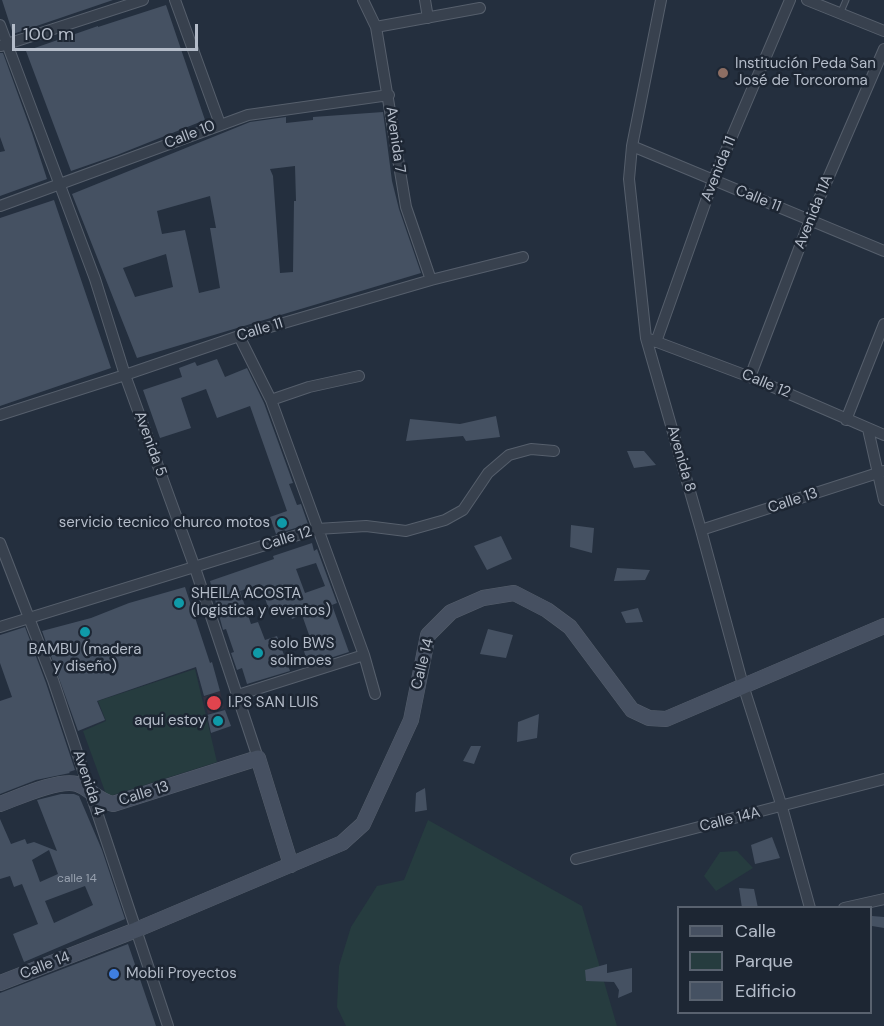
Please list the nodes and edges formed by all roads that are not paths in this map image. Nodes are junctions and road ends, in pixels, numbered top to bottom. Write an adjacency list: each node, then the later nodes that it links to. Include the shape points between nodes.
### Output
1 (143, 0): 15 (street)
2 (175, 0): 18 (street)
3 (363, 0): 13 (street, Avenida 7)
4 (425, 0): 11 (street)
5 (661, 0): 19 (street, Avenida 8)
6 (790, 0): 20 (street, Avenida 11)
7 (809, 0): 10 (street)
8 (846, 0): 10 (lane)
9 (480, 8): 11 (street)
10 (840, 14): 14 (street)
11 (428, 18): 13 (street)
12 (0, 25): 15 (street, Avenida 5)
13 (376, 27): 17 (street, Avenida 7)
14 (884, 31)
15 (3, 45): 21 (street, Avenida 5)
16 (884, 49): 23 (street, Avenida 11A)
17 (388, 95): 18 (street, Calle 10, via 261,112); 26 (street, Avenida 7, via 405,207)
18 (220, 124): 21 (street, Calle 10)
19 (632, 146): 20 (street, Calle 11); 29 (street, Avenida 8, via 629,179)
20 (713, 181): 23 (street, Calle 11); 29 (street, Avenida 11)
21 (60, 185): 22 (street, Calle 10); 30 (street, Avenida 5)
22 (0, 206)
23 (810, 220): 24 (street, Calle 11); 32 (street, Avenida 11A)
24 (884, 251)
25 (523, 257): 26 (street, Calle 11)
26 (431, 280): 28 (street, Calle 11)
27 (884, 324): 35 (street)
28 (238, 336): 30 (street, Calle 11); 33 (street)
29 (651, 340): 32 (street, Calle 12); 42 (street, Avenida 8)
30 (125, 375): 34 (street, Calle 11); 44 (street, Avenida 5)
31 (359, 376): 33 (street)
32 (750, 377): 35 (street, Calle 12)
33 (271, 400): 41 (street)
34 (0, 415)
35 (846, 420): 36 (street, Calle 12)
36 (868, 429): 37 (street, Calle 12); 39 (street)
37 (884, 435)
38 (554, 451): 41 (street, Calle 12, via 531,449 508,455 488,473 463,510 445,520 406,531 366,526)
39 (881, 472): 40 (street); 42 (street, Calle 13)
40 (884, 500)
41 (317, 529): 44 (street, Calle 12); 48 (street)
42 (701, 530): 49 (street, Avenida 8)
43 (0, 543): 45 (street, Avenida 4)
44 (195, 568): 45 (street, Calle 12); 51 (street, Avenida 5)
45 (29, 619): 47 (street, Calle 12); 54 (street, Avenida 4)
46 (884, 626): 49 (street, Calle 14)
47 (0, 627)
48 (364, 655): 50 (street); 51 (street)
49 (743, 685): 56 (street, Avenida 8); 58 (street, Calle 14, via 666,718 649,718 632,710 570,627 548,610 514,593 483,598 451,612 428,635 411,720 363,824 342,843)
50 (375, 694)
51 (238, 695): 52 (street, Avenida 5)
52 (258, 758): 54 (street, Calle 13, via 113,804); 58 (street, Avenida 5)
53 (884, 779): 56 (street, Calle 14A)
54 (93, 796): 55 (street, Calle 13, via 66,782); 62 (street, Avenida 4)
55 (0, 804)
56 (782, 807): 57 (street, Calle 14A); 60 (street, Avenida 8)
57 (576, 859)
58 (291, 865): 62 (street, Calle 14)
59 (884, 898): 61 (street)
60 (809, 906)
61 (852, 906)
62 (136, 930): 63 (street, Calle 14); 64 (street, Avenida 4)
63 (0, 983)
64 (168, 1026)

